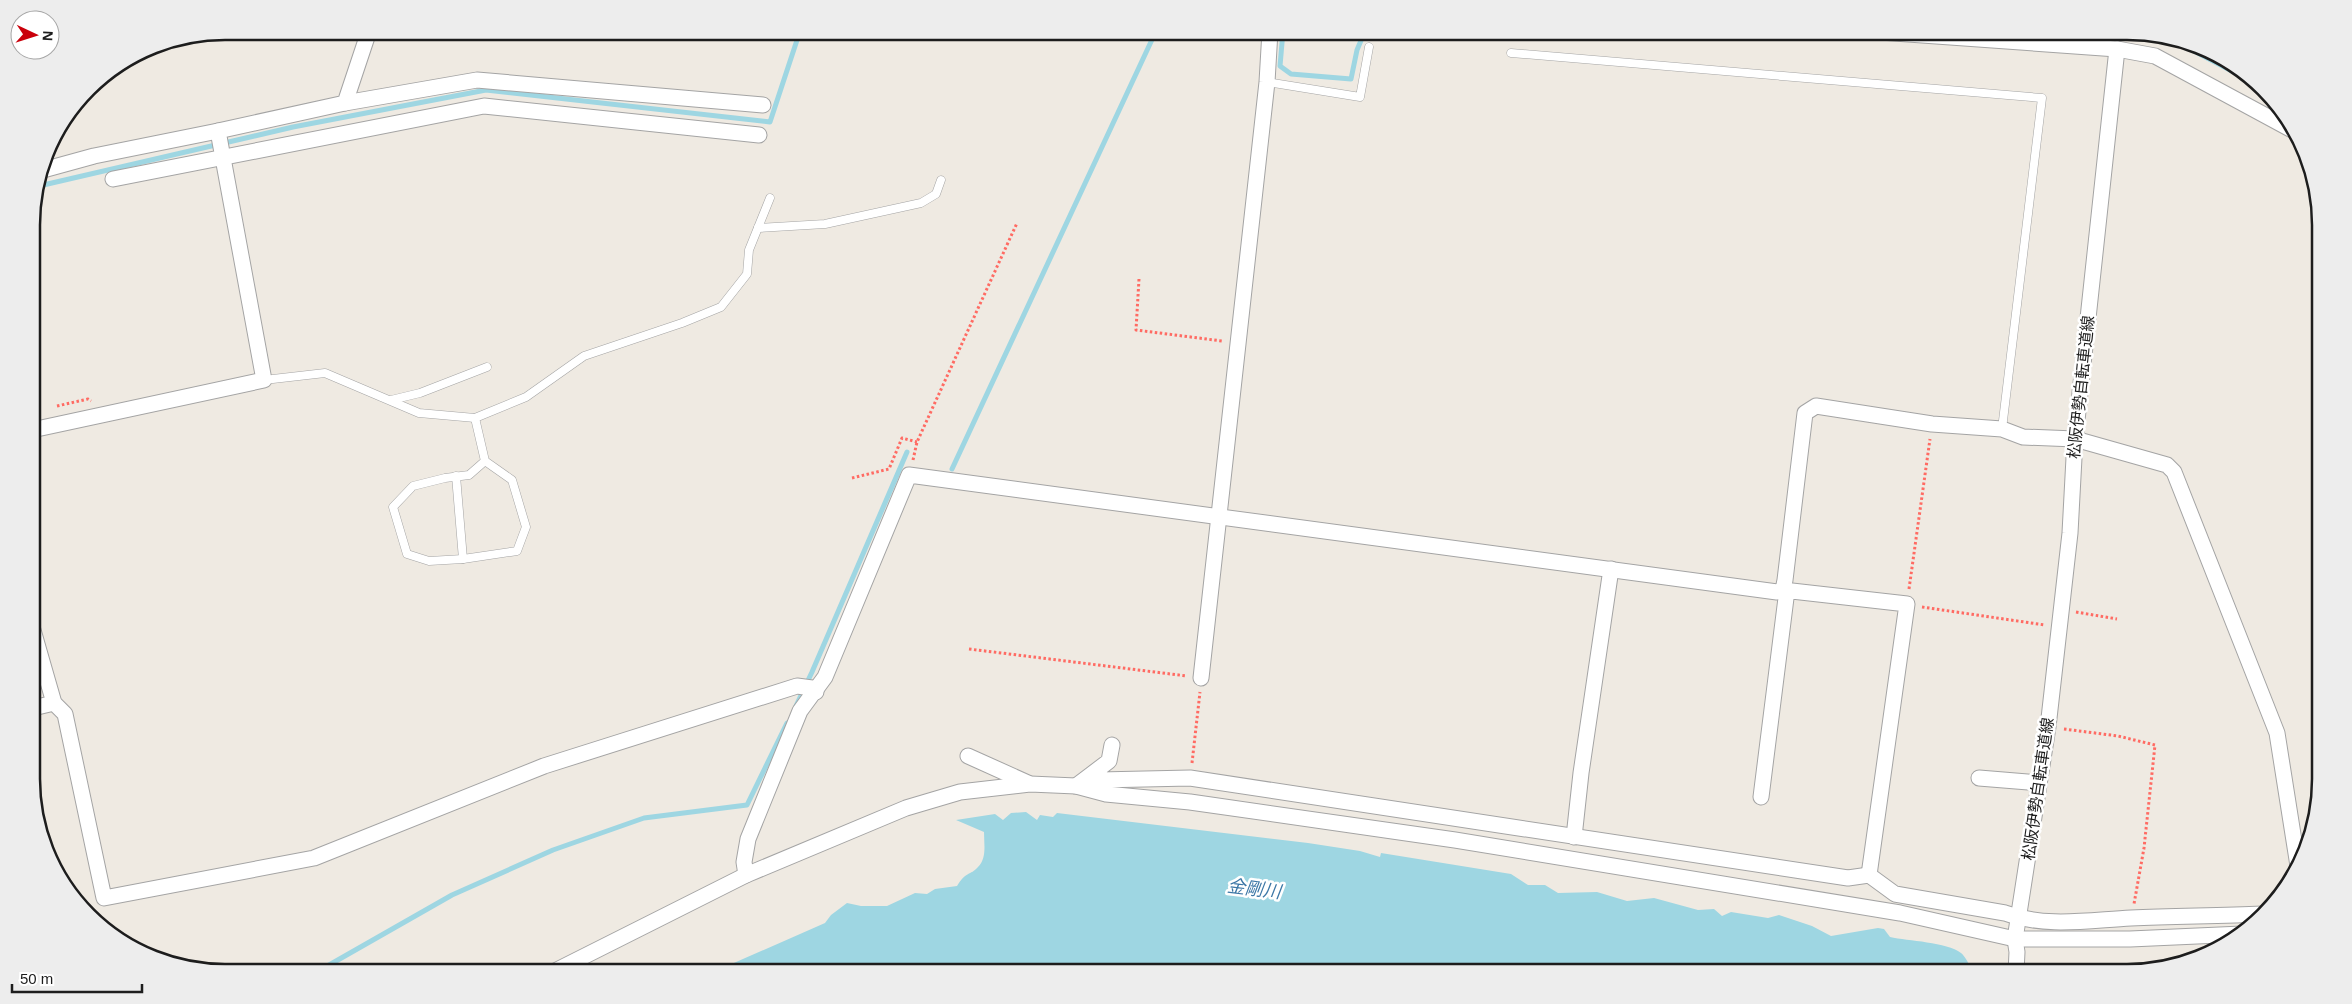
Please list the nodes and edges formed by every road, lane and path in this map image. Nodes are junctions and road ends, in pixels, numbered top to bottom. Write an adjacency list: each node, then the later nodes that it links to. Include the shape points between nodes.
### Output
1 (366, 40): 8 (street)
2 (1270, 40): 7 (street)
3 (1985, 40): 5 (street)
4 (1369, 47): 7 (lane, via 1360,97)
5 (2117, 50): 10 (street, via 2155,56); 29 (street, 松阪伊勢自転車道線)
6 (1511, 53): 28 (lane, via 2042,98)
7 (1267, 82): 21 (street)
8 (345, 103): 9 (street, via 477,80); 11 (street)
9 (763, 105)
10 (2283, 125)
11 (219, 132): 13 (street); 14 (street, via 94,156)
12 (759, 135): 13 (street, via 484,106)
13 (223, 155): 15 (street); 23 (street)
14 (49, 168)
15 (113, 179)
16 (941, 180): 19 (lane, via 936,194 921,203 825,224)
17 (770, 198): 19 (lane)
18 (1017, 223): 30 (path)
19 (758, 228): 25 (lane, via 749,250 747,274 721,307 584,356 526,397)
20 (1138, 279): 21 (path, via 1136,330 1229,341)
21 (1238, 348): 35 (street)
22 (487, 367): 24 (lane, via 420,393)
23 (264, 380): 24 (lane, via 325,373); 27 (street)
24 (391, 400): 25 (lane, via 418,413)
25 (475, 418): 31 (lane)
26 (1932, 424): 28 (street); 38 (street, via 1816,406 1805,413); 39 (path)
27 (40, 428)
28 (2002, 429): 29 (street, via 2023,437)
29 (2074, 439): 41 (street, 松阪伊勢自転車道線, via 2070,533); 58 (street, via 2167,465 2174,472 2277,733)
30 (917, 442): 33 (path); 34 (path, via 902,438 889,469)
31 (485, 461): 32 (lane, via 469,475); 36 (lane, via 512,480 526,527 516,551)
32 (456, 476): 36 (lane); 36 (lane, via 413,486 393,507 407,554 429,561)
33 (909, 476): 35 (street); 45 (street, via 825,677)
34 (852, 478)
35 (1220, 516): 37 (street); 44 (street)
36 (464, 559)
37 (1611, 569): 38 (street, via 1777,592); 57 (street)
38 (1783, 590): 39 (street); 56 (street, via 1786,598)
39 (1907, 604): 41 (path); 60 (street)
40 (2117, 618): 41 (path, via 2069,610)
41 (2059, 627): 48 (street, 松阪伊勢自転車道線)
42 (969, 649): 44 (path)
43 (40, 655): 46 (street)
44 (1201, 678): 51 (path)
45 (808, 689): 46 (street, via 544,766 314,858 104,898 65,714); 59 (street, via 748,839 744,862)
46 (54, 704): 47 (street)
47 (40, 707)
48 (2048, 727): 53 (street, 松阪伊勢自転車道線); 63 (path, via 2118,736 2155,745 2144,848)
49 (1112, 745): 55 (street, via 1109,761)
50 (968, 756): 54 (street)
51 (1190, 778): 55 (street, via 1099,780); 57 (street)
52 (1979, 778): 53 (street)
53 (2040, 783): 62 (street, 松阪伊勢自転車道線)
54 (1030, 784): 55 (street); 59 (street, via 960,792 906,808)
55 (1076, 786): 65 (street, via 1106,794 1190,802 1455,840 1900,913)
56 (1761, 797)
57 (1574, 837): 60 (street, via 1848,878)
58 (2296, 854)
59 (746, 875): 66 (street)
60 (1869, 875): 62 (street, via 1895,894)
61 (2253, 914): 63 (street)
62 (2019, 918): 63 (street, via 2071,923); 65 (street, 松阪伊勢自転車道線)
63 (2132, 918)
64 (2227, 935): 65 (street)
65 (2016, 946): 67 (street, 松阪伊勢自転車道線)
66 (569, 964)
67 (2016, 964)

